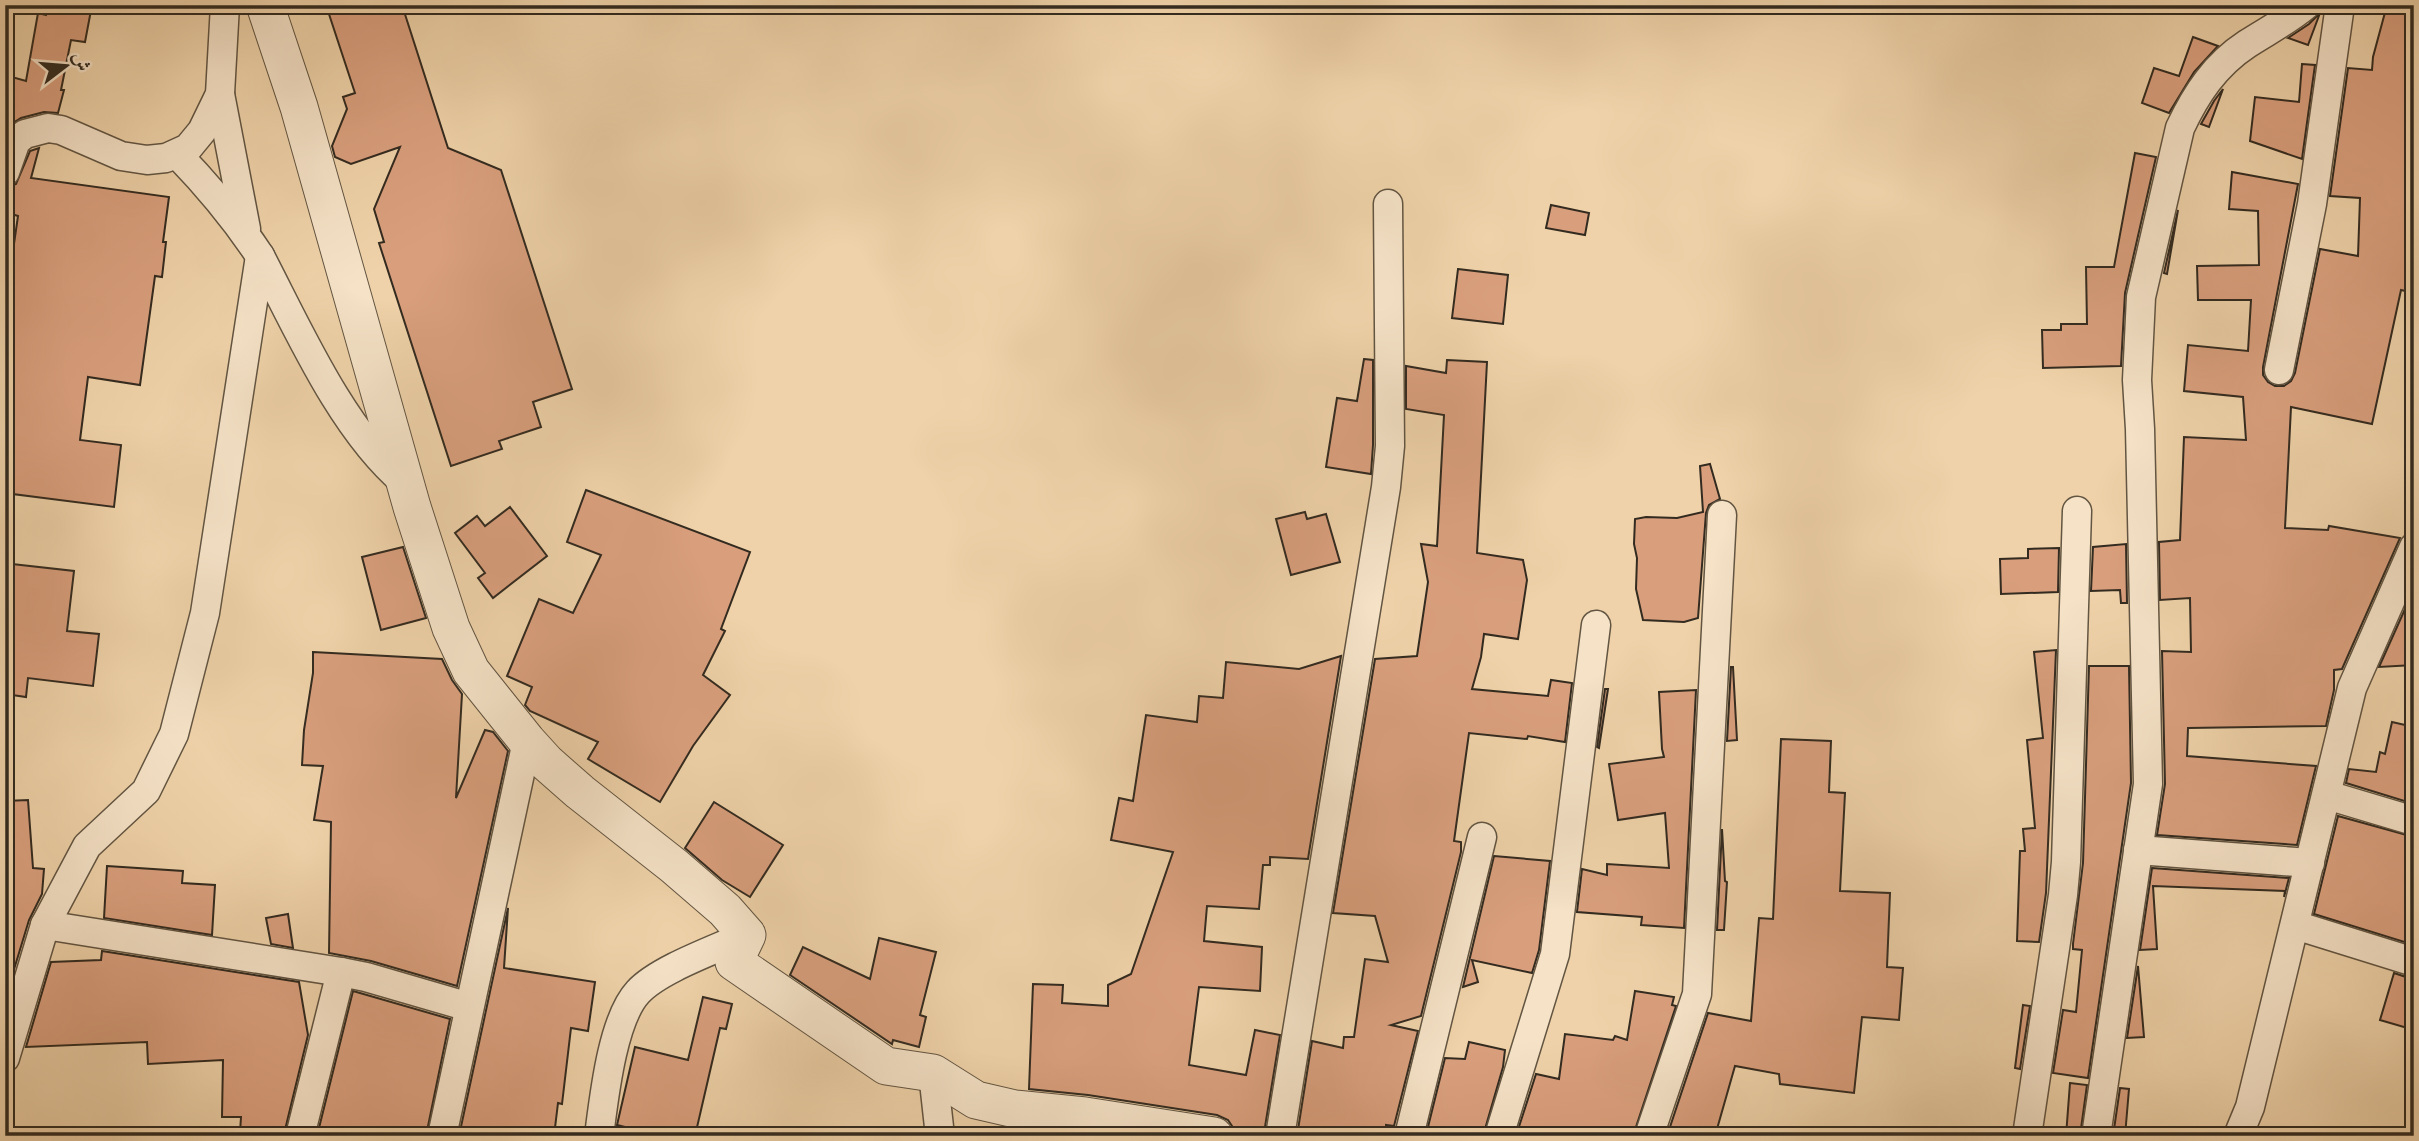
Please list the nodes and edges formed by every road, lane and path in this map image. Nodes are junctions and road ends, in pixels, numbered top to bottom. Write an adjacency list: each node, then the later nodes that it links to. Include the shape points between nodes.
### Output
1 (225, 5): 5 (street)
2 (265, 5): 11 (street, via 307,134)
3 (2306, 5): 21 (street, via 2223,62 2192,102 2180,128 2141,297 2137,380 2148,783)
4 (2340, 5): 10 (street, via 2312,204)
5 (220, 94): 6 (street, via 202,131); 9 (street)
6 (177, 154): 7 (street, via 147,160 121,156 48,128 16,141); 9 (street, via 226,207)
7 (5, 172)
8 (1388, 204): 37 (street, via 1390,446 1386,487)
9 (254, 247): 11 (street, via 347,415 373,452); 23 (street, via 205,613 174,734 146,791 87,846)
10 (2279, 370)
11 (405, 483): 17 (street, via 451,628 471,671)
12 (2077, 511): 41 (street, via 2066,862)
13 (1722, 515): 40 (street, via 1697,994)
14 (2414, 547): 15 (street)
15 (2405, 592): 18 (street, via 2352,688)
16 (1596, 625): 39 (street, via 1555,954)
17 (527, 741): 25 (street); 28 (street)
18 (2326, 794): 19 (street); 22 (street)
19 (2414, 821)
20 (1482, 837): 38 (street)
21 (2138, 850): 22 (street); 42 (street)
22 (2309, 863): 24 (street)
23 (46, 925): 27 (street); 29 (street)
24 (2295, 925): 26 (street); 43 (street, via 2250,1107)
25 (747, 935): 30 (street, via 734,962 886,1066); 34 (street, via 659,975 638,991 624,1012 606,1082)
26 (2414, 962)
27 (341, 972): 28 (street); 32 (street)
28 (469, 1007): 33 (street)
29 (5, 1058)
30 (933, 1073): 31 (street, via 976,1100); 35 (street)
31 (1085, 1126): 36 (street)
32 (300, 1136)
33 (442, 1136)
34 (599, 1136)
35 (940, 1136)
36 (1214, 1136)
37 (1280, 1136)
38 (1409, 1136)
39 (1499, 1136)
40 (1650, 1136)
41 (2027, 1136)
42 (2096, 1136)
43 (2238, 1136)

